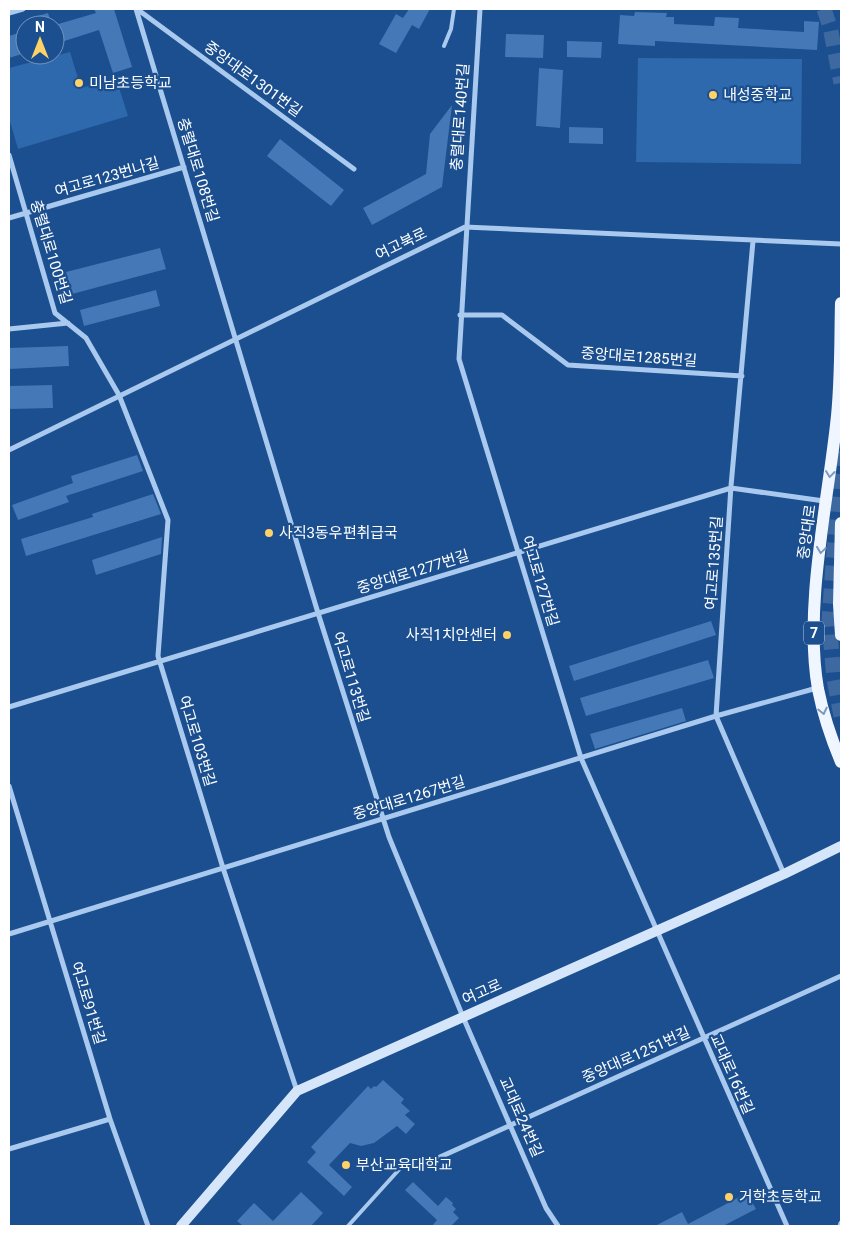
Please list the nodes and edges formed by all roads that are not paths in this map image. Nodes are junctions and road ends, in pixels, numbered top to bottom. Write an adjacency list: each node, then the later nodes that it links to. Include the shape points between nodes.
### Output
1 (23, 9): 5 (street)
2 (137, 9): 8 (street, 충렬대로108번길); 9 (street, 중앙대로1301번길)
3 (454, 9): 6 (lane)
4 (480, 9): 12 (street, 충렬대로140번길)
5 (9, 13)
6 (444, 46)
7 (9, 155): 10 (street, 충렬대로100번길)
8 (184, 167): 10 (street, 여고로123번나길); 19 (street, 충렬대로108번길)
9 (354, 169)
10 (26, 213): 11 (street, 여고로123번나길); 17 (street, 충렬대로100번길, via 55,313)
11 (9, 218)
12 (465, 227): 13 (street, 여고북로); 16 (street, 여고로127번길); 19 (street, 여고북로)
13 (753, 241): 14 (street, 여고북로); 20 (street, 여고로135번길)
14 (841, 244)
15 (841, 303): 23 (main road, 중앙대로)
16 (460, 315): 20 (street, 중앙대로1285번길, via 502,315 568,365); 28 (street, 여고로127번길, via 459,359)
17 (68, 323): 18 (street); 21 (street, 충렬대로100번길, via 86,338)
18 (9, 329)
19 (236, 338): 21 (street, 여고북로); 29 (street, 여고로113번길)
20 (742, 376): 25 (street, 여고로135번길)
21 (119, 395): 24 (street, 여고북로); 31 (street, 여고로103번길, via 168,520)
22 (841, 403): 23 (main road)
23 (837, 421): 26 (main road, 중앙대로, one-way to 26)
24 (9, 450)
25 (731, 488): 26 (street, 중앙대로1277번길); 28 (street, 중앙대로1277번길); 34 (street, 여고로135번길)
26 (827, 502): 32 (main road, 중앙대로 / 7, one-way to 32, via 814,630)
27 (841, 522): 30 (main road, 7)
28 (519, 553): 29 (street, 중앙대로1277번길); 35 (street, 여고로127번길)
29 (318, 613): 31 (street, 중앙대로1277번길); 38 (street, 여고로113번길)
30 (841, 634)
31 (160, 661): 33 (street, 중앙대로1277번길); 40 (street, 여고로103번길)
32 (818, 688): 34 (street, 중앙대로1267번길); 36 (main road, 중앙대로 / 7, one-way to 36)
33 (9, 707)
34 (716, 716): 35 (street, 중앙대로1267번길); 41 (street, 여고로135번길)
35 (581, 758): 38 (street, 중앙대로1267번길); 43 (street, 여고로127번길)
36 (841, 762)
37 (9, 786): 42 (street, 여고로91번길)
38 (383, 819): 40 (street, 중앙대로1267번길); 46 (street, 여고로113번길)
39 (841, 846): 41 (main road, 여고로)
40 (223, 868): 42 (street, 중앙대로1267번길); 48 (street, 여고로103번길)
41 (784, 874): 43 (main road, 여고로)
42 (50, 921): 44 (street, 중앙대로1267번길); 49 (street, 여고로91번길)
43 (658, 930): 46 (main road, 여고로); 47 (street, 교대로16번길)
44 (9, 934)
45 (841, 976): 47 (street, 중앙대로1251번길)
46 (463, 1017): 48 (main road, 여고로); 50 (street, 교대로24번길)
47 (703, 1039): 50 (street, 중앙대로1251번길); 58 (street, 교대로16번길)
48 (297, 1091): 55 (main road, 여고로)
49 (110, 1119): 51 (street); 54 (street, 여고로91번길)
50 (511, 1125): 52 (street, 중앙대로1251번길); 57 (street, 교대로24번길, via 546,1208)
51 (9, 1149)
52 (440, 1157)
53 (405, 1163): 56 (lane)
54 (148, 1226)
55 (181, 1226)
56 (348, 1226)
57 (558, 1226)
58 (787, 1226)

